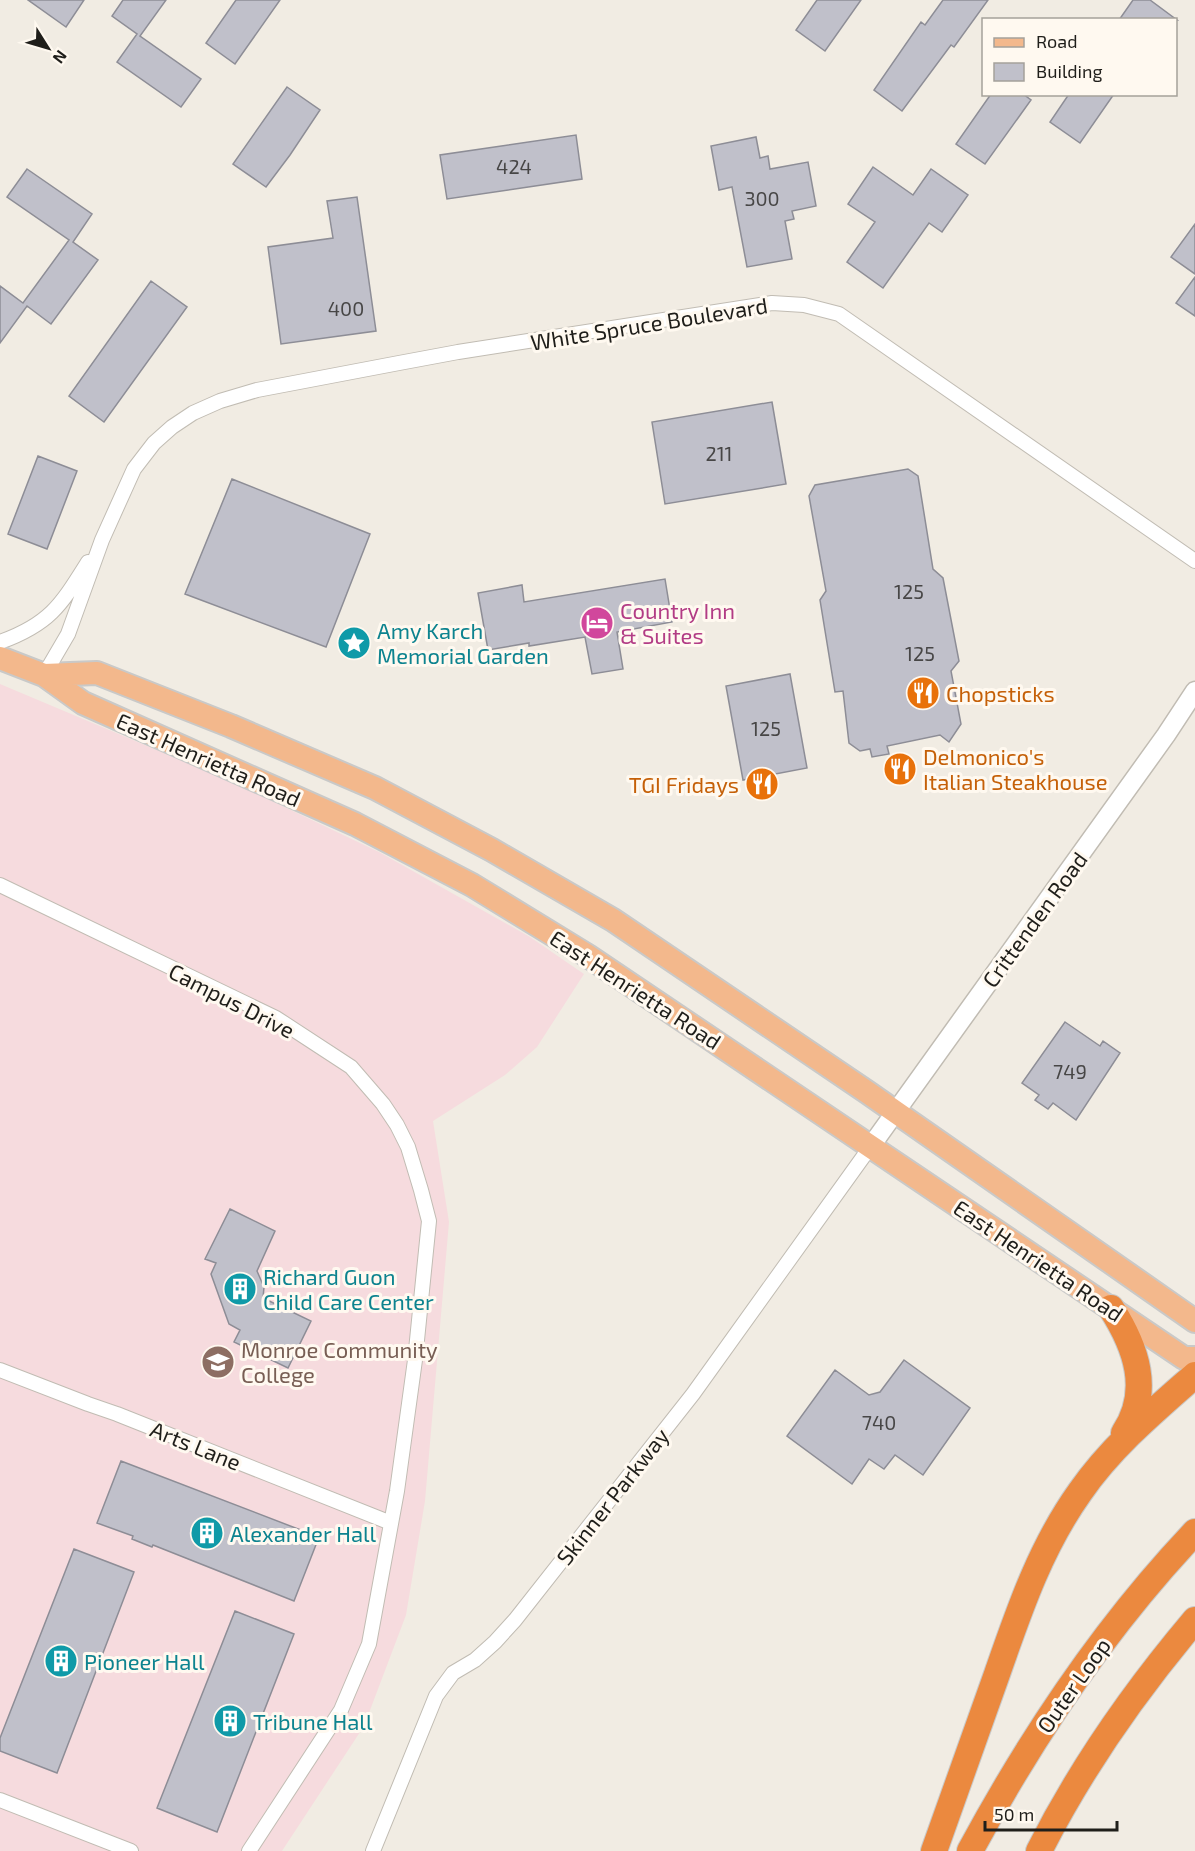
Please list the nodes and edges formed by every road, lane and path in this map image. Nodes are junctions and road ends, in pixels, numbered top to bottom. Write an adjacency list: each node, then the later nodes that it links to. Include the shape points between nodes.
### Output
1 (102, 540): 2 (street, White Spruce Boulevard, via 141,458 172,427 220,401 257,390 458,352 772,303 804,305 839,314); 3 (street, White Spruce Boulevard, via 62,604 34,628); 5 (street, White Spruce Boulevard, via 68,634)
2 (1195, 561)
3 (0, 642)
4 (0, 658): 5 (main road, East Henrietta Road)
5 (44, 675): 8 (main road, East Henrietta Road, via 97,672 375,789 613,920); 9 (main road, East Henrietta Road, via 83,703 355,824 472,885 588,956)
6 (1195, 691): 8 (street, Crittenden Road)
7 (0, 885): 16 (street, Campus Drive, via 276,1018 351,1067 397,1125 416,1169 429,1221 415,1360)
8 (897, 1113): 9 (street, Crittenden Road); 11 (main road, East Henrietta Road)
9 (871, 1146): 10 (main road, East Henrietta Road); 22 (street, Skinner Parkway, via 693,1394 515,1620 475,1660 453,1673 436,1695)
10 (1110, 1308): 12 (main road, East Henrietta Road, via 1184,1358); 15 (highway, via 1135,1356 1139,1395 1128,1428)
11 (1195, 1321)
12 (1195, 1358)
13 (0, 1370): 16 (street, Arts Lane)
14 (1195, 1375): 15 (highway)
15 (1100, 1467): 23 (highway, via 1063,1518 1031,1579)
16 (391, 1523): 21 (street, Campus Drive, via 369,1644 341,1710)
17 (1195, 1532): 24 (highway, Outer Loop, via 1128,1608 1070,1687)
18 (1195, 1620): 25 (highway, via 1109,1734)
19 (0, 1800): 20 (street)
20 (131, 1851)
21 (249, 1851)
22 (373, 1851)
23 (934, 1851)
24 (970, 1851)
25 (1039, 1851)

